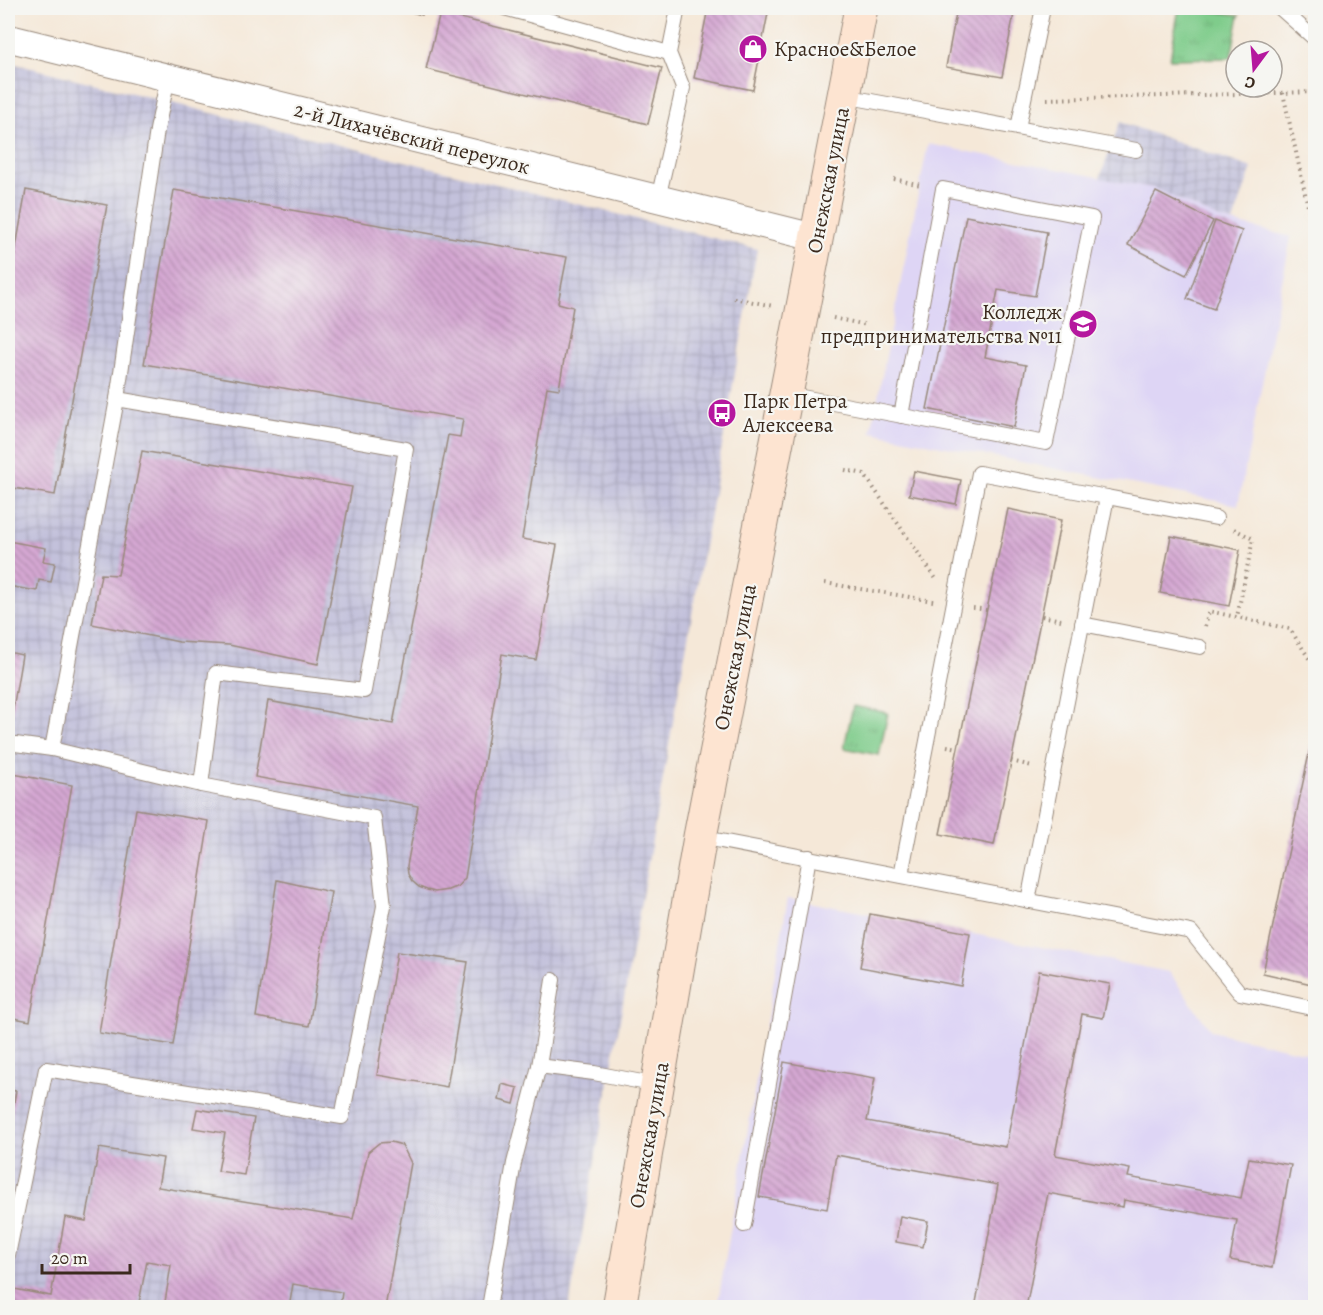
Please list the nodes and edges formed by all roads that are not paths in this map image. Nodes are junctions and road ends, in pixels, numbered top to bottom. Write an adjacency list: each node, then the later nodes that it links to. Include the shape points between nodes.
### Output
1 (504, 8): 8 (lane)
2 (678, 8): 8 (lane)
3 (861, 8): 10 (main road, Онежская улица)
4 (1043, 8): 11 (lane)
5 (1280, 8): 6 (lane)
6 (1316, 40)
7 (9, 44): 9 (street, 2-й Лихачёвский переулок)
8 (669, 52): 13 (lane, via 683,88)
9 (168, 77): 13 (street, 2-й Лихачёвский переулок); 16 (lane)
10 (844, 96): 11 (lane); 14 (main road, Онежская улица)
11 (1018, 128): 12 (lane)
12 (1136, 150)
13 (658, 199): 14 (street, 2-й Лихачёвский переулок)
14 (817, 238): 15 (main road, Онежская улица)
15 (786, 394): 17 (lane); 25 (main road, Онежская улица)
16 (117, 399): 23 (lane); 24 (lane, via 406,449 364,691 216,673)
17 (901, 416): 17 (lane, via 1046,443 1092,218 943,189)
18 (1107, 497): 19 (lane); 20 (lane); 27 (lane, via 979,472)
19 (1216, 518)
20 (1082, 624): 21 (lane); 28 (lane)
21 (1200, 647)
22 (8, 743): 23 (lane)
23 (52, 749): 24 (lane)
24 (201, 785): 34 (lane, via 374,818 384,906 342,1117 46,1069)
25 (700, 837): 26 (lane); 32 (main road, Онежская улица)
26 (809, 857): 27 (lane); 33 (lane)
27 (901, 875): 28 (lane)
28 (1028, 901): 30 (lane, via 1191,932 1240,993)
29 (553, 980): 31 (lane)
30 (1316, 1009)
31 (539, 1066): 32 (lane); 35 (lane, via 514,1163)
32 (658, 1085): 36 (main road, Онежская улица)
33 (744, 1225)
34 (8, 1255)
35 (489, 1308)
36 (619, 1308)

